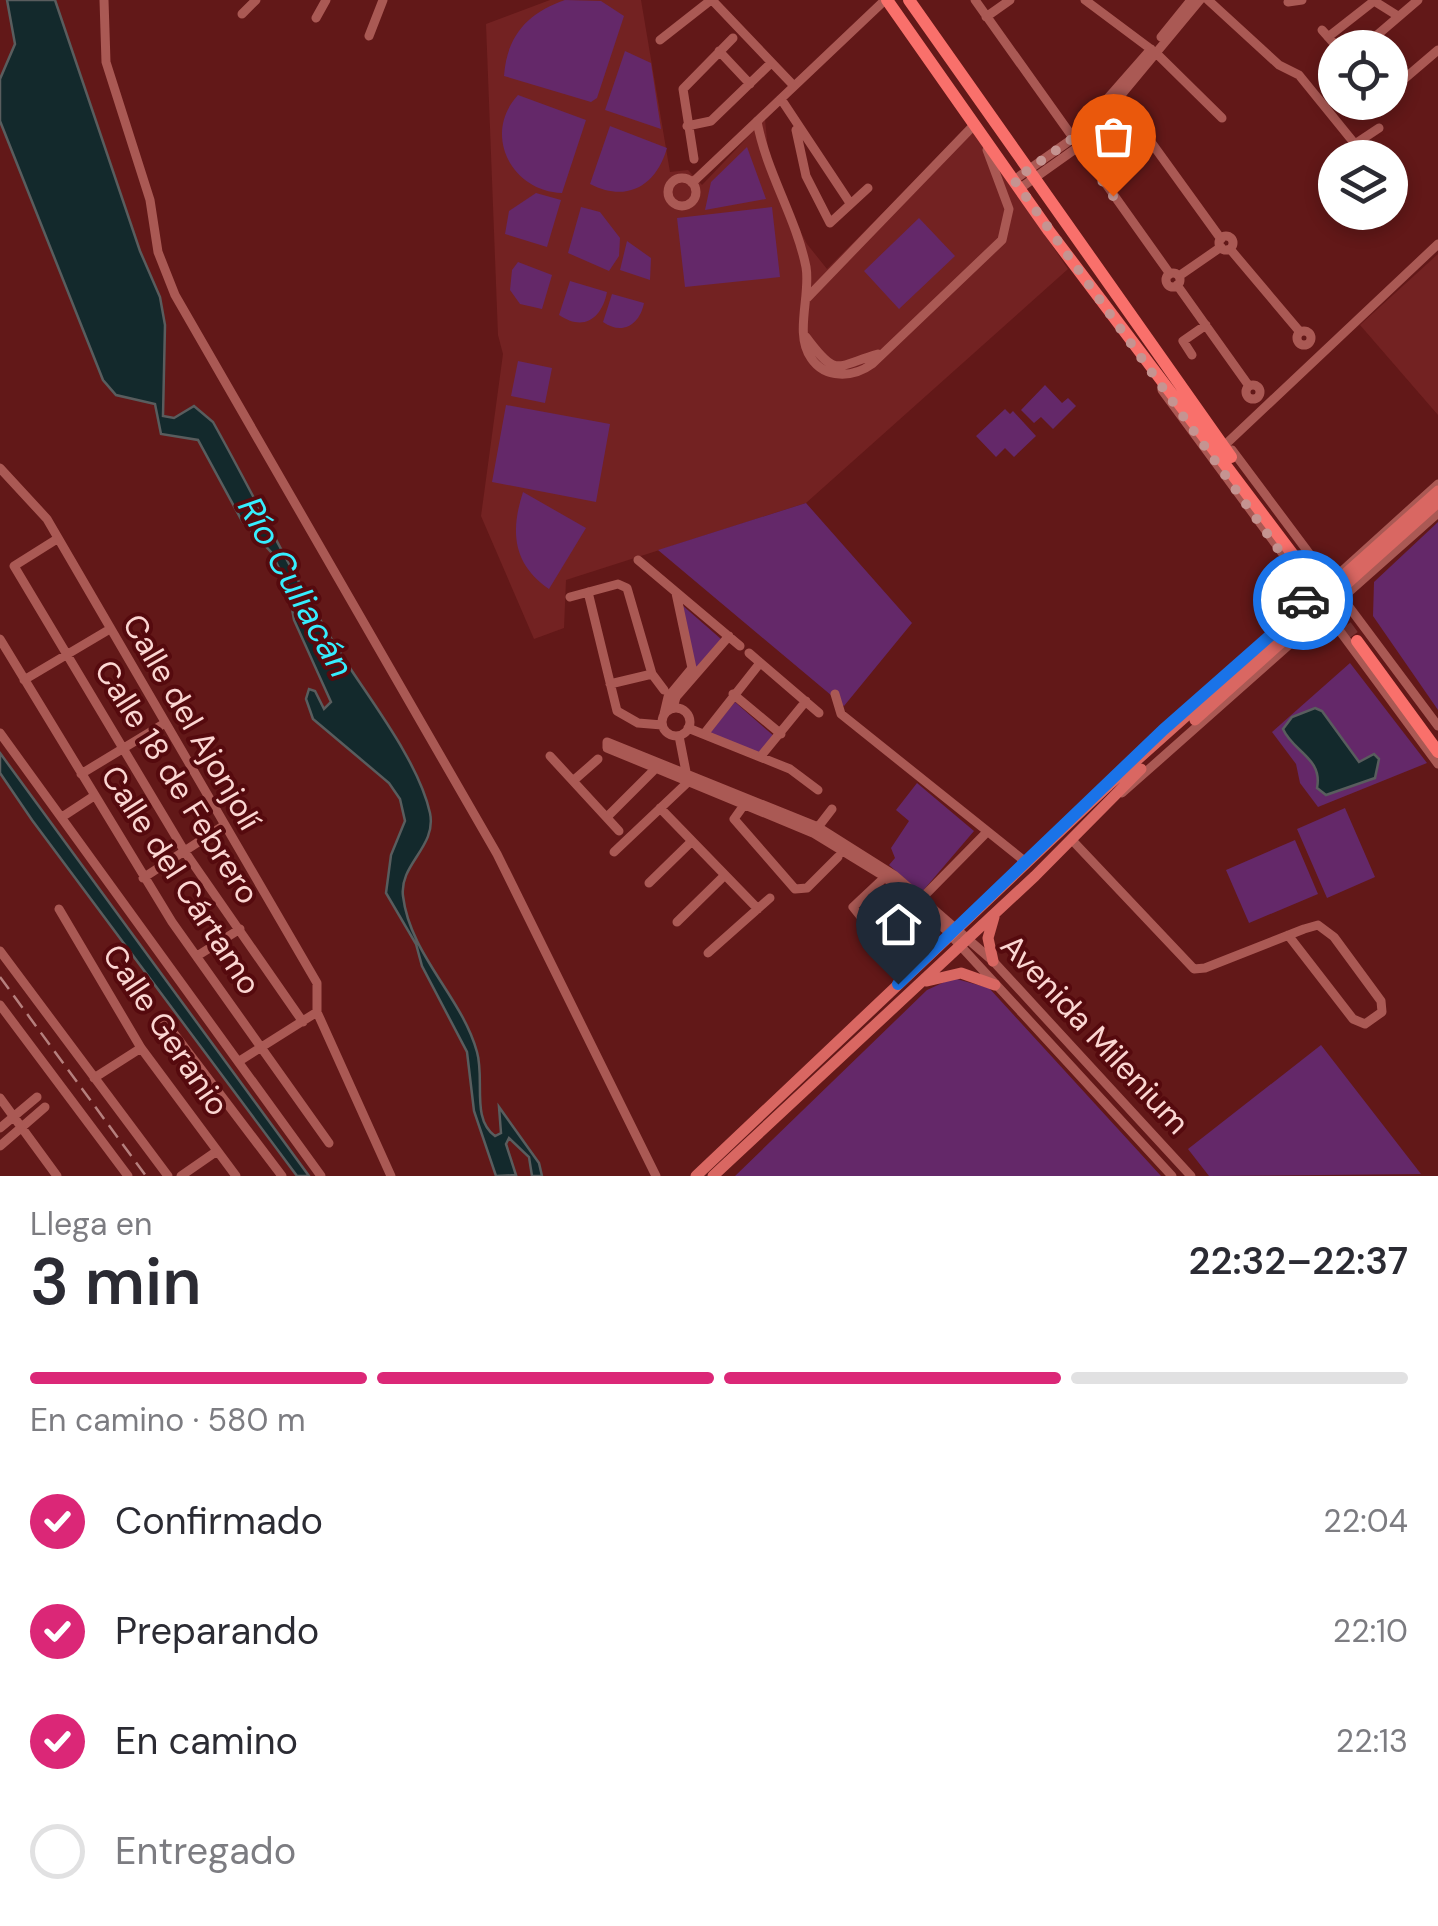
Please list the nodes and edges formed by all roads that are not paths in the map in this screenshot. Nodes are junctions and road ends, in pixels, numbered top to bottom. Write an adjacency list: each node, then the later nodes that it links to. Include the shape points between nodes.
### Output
1 (104, 0): 181 (street, via 106,62 175,294 497,854)
2 (256, 0): 17 (street)
3 (326, 0): 20 (street)
4 (383, 0): 23 (street)
5 (712, 0): 25 (street); 29 (street)
6 (886, 0): 32 (street); 39 (highway)
7 (909, 0): 43 (highway)
8 (975, 0): 19 (street)
9 (1010, 0): 19 (street)
10 (1085, 0): 28 (street)
11 (1191, 0): 28 (street)
12 (1200, 0): 28 (street)
13 (1208, 0): 40 (street, via 1299,76 1355,144)
14 (1302, 0): 16 (street)
15 (1418, 0): 18 (street)
16 (1288, 2)
17 (242, 14)
18 (1398, 16): 21 (street, via 1374,0); 22 (street)
19 (986, 17): 41 (street)
20 (316, 18)
21 (1331, 30)
22 (1382, 30)
23 (370, 36)
24 (733, 38): 27 (street)
25 (660, 40)
26 (1438, 50): 30 (street)
27 (719, 51): 31 (street); 38 (street, via 683,88)
28 (1153, 51): 33 (street); 35 (street)
29 (771, 63): 31 (street); 32 (street)
30 (1408, 76)
31 (750, 84): 38 (street, via 712,121)
32 (794, 86): 34 (street)
33 (1116, 94): 41 (street); 51 (street)
34 (780, 99): 36 (street); 37 (street)
35 (1222, 118)
36 (757, 121): 44 (street); 53 (street, via 804,260)
37 (794, 123): 47 (street); 48 (street, via 806,176)
38 (687, 126): 42 (street)
39 (977, 126): 45 (highway); 53 (street); 53 (street, via 1009,209 1007,230 992,253 878,354 849,368 819,356 806,337)
40 (1379, 128)
41 (1075, 143): 43 (street); 52 (street)
42 (694, 159)
43 (1034, 172): 45 (street); 54 (highway)
44 (692, 182)
45 (1016, 184): 67 (highway)
46 (868, 188): 47 (street)
47 (850, 204): 48 (street)
48 (830, 223): 49 (street)
49 (828, 235)
50 (1438, 244): 59 (street)
51 (1224, 245): 52 (street); 56 (street)
52 (1175, 278): 55 (street)
53 (807, 298)
54 (1130, 310): 59 (street); 67 (highway)
55 (1206, 325): 57 (street, via 1184,341); 58 (street)
56 (1300, 332)
57 (1192, 355)
58 (1249, 386)
59 (1228, 443): 67 (street)
60 (0, 468): 65 (street, Calle del Ajonjolí)
61 (1438, 484): 68 (street)
62 (1438, 491): 91 (main road)
63 (1438, 502): 91 (main road)
64 (1438, 514): 70 (street)
65 (57, 539): 79 (street, Calle del Ajonjolí); 84 (street, Calle 18 de Febrero, via 14,566)
66 (638, 560): 72 (street)
67 (1306, 568): 68 (street); 69 (street); 74 (street); 76 (street)
68 (1345, 568): 69 (street)
69 (1330, 582): 70 (street); 74 (street)
70 (1349, 591): 75 (street); 77 (street); 77 (street)
71 (588, 592): 73 (street); 87 (street, via 627,588); 89 (street)
72 (676, 592): 81 (street); 86 (street)
73 (570, 597)
74 (1313, 598): 75 (street); 76 (street)
75 (1325, 612): 78 (street); 80 (street)
76 (1296, 613): 117 (street, via 1163,730)
77 (1359, 620): 82 (street)
78 (1307, 628): 80 (street); 117 (street, via 1131,788)
79 (110, 629): 84 (street); 97 (street, Calle del Ajonjolí)
80 (1340, 633): 82 (street)
81 (728, 636): 85 (street); 86 (street)
82 (1359, 638): 99 (street); 104 (highway); 107 (highway); 111 (street)
83 (0, 639): 88 (street, Calle del Cártamo)
84 (67, 654): 88 (street); 106 (street, Calle 18 de Febrero)
85 (760, 663): 92 (street); 94 (street)
86 (695, 670): 96 (street)
87 (652, 674): 89 (street); 90 (street)
88 (24, 680): 113 (street, Calle del Cártamo)
89 (610, 684): 96 (street, via 617,711 628,719)
90 (664, 690)
91 (1220, 691): 117 (main road)
92 (733, 694): 100 (street); 102 (street)
93 (835, 694): 127 (street, via 841,714)
94 (806, 702): 95 (street); 102 (street)
95 (819, 713)
96 (665, 716): 98 (street, via 682,710); 103 (street, via 669,735)
97 (164, 723): 106 (street); 124 (street, Calle del Ajonjolí)
98 (689, 725): 100 (street); 103 (street)
99 (1438, 726)
100 (705, 731): 109 (street)
101 (0, 734): 122 (street)
102 (781, 734): 109 (street)
103 (679, 736): 114 (street)
104 (1438, 740)
105 (611, 746): 112 (street)
106 (123, 748): 113 (street); 130 (street, Calle 18 de Febrero)
107 (1438, 752)
108 (550, 756): 115 (street)
109 (761, 756): 116 (street)
110 (598, 758): 115 (street)
111 (1438, 764)
112 (659, 766): 114 (street); 123 (street)
113 (82, 774): 118 (street, Calle del Cártamo)
114 (689, 779): 119 (street); 120 (street); 126 (street)
115 (573, 782): 123 (street)
116 (818, 790)
117 (1113, 790): 128 (main road); 133 (main road)
118 (94, 796): 122 (street); 136 (street, Calle del Cártamo)
119 (747, 806): 126 (street); 132 (street, via 736,819 798,890)
120 (660, 808): 129 (street); 131 (street)
121 (832, 808): 126 (street)
122 (62, 816): 160 (street)
123 (607, 817): 125 (street)
124 (222, 826): 130 (street); 155 (street, Calle del Ajonjolí, via 317,983)
125 (619, 830)
126 (816, 830): 135 (street); 139 (street)
127 (986, 832): 133 (street); 139 (street)
128 (1071, 839): 142 (main road); 147 (street, via 1194,969)
129 (692, 841): 134 (street); 137 (street)
130 (185, 852): 136 (street); 145 (street, Calle 18 de Febrero)
131 (614, 852)
132 (838, 857)
133 (1027, 863): 146 (main road)
134 (725, 875): 141 (street); 143 (street)
135 (885, 877): 144 (street, via 853,907); 146 (street)
136 (144, 878): 150 (street, Calle del Cártamo)
137 (648, 882)
138 (770, 898): 141 (street)
139 (922, 898): 146 (street)
140 (58, 909): 159 (street, Calle Geranio)
141 (758, 909): 149 (street)
142 (997, 911): 146 (main road); 151 (main road, via 988,938)
143 (676, 922)
144 (869, 927)
145 (240, 929): 150 (street); 157 (street, Calle 18 de Febrero)
146 (959, 936): 151 (street, Avenida Milenium); 152 (street, Avenida Milenium); 153 (main road); 182 (main road)
147 (1288, 936): 147 (street, via 1354,1019 1364,1024 1380,1015 1381,1002 1329,930 1318,925)
148 (0, 951): 161 (street)
149 (708, 954)
150 (197, 956): 158 (street, Calle del Cártamo)
151 (993, 961): 171 (street, Avenida Milenium)
152 (995, 985): 153 (main road, via 954,972); 184 (street, Avenida Milenium)
153 (914, 987): 183 (main road)
154 (0, 1005): 174 (street)
155 (317, 1012): 157 (street); 172 (street, Calle del Ajonjolí)
156 (163, 1019): 178 (street)
157 (303, 1022): 158 (street)
158 (264, 1046): 160 (street); 168 (street, Calle del Cártamo)
159 (141, 1048): 161 (street); 170 (street, Calle Geranio)
160 (241, 1060): 179 (street)
161 (94, 1078): 175 (street)
162 (37, 1097): 165 (street)
163 (0, 1098): 165 (street)
164 (45, 1106): 166 (street)
165 (13, 1116): 166 (street); 167 (street)
166 (20, 1127): 169 (street); 173 (street)
167 (0, 1128)
168 (329, 1143)
169 (0, 1146)
170 (217, 1151): 176 (street); 177 (street, Calle Geranio)
171 (1183, 1166): 184 (street); 185 (street, Avenida Milenium)
172 (389, 1173): 180 (street)
173 (56, 1176)
174 (128, 1176)
175 (168, 1176)
176 (180, 1176)
177 (236, 1176)
178 (282, 1176)
179 (321, 1176)
180 (376, 1176)
181 (656, 1176)
182 (696, 1176)
183 (713, 1176)
184 (1171, 1176)
185 (1191, 1176)

